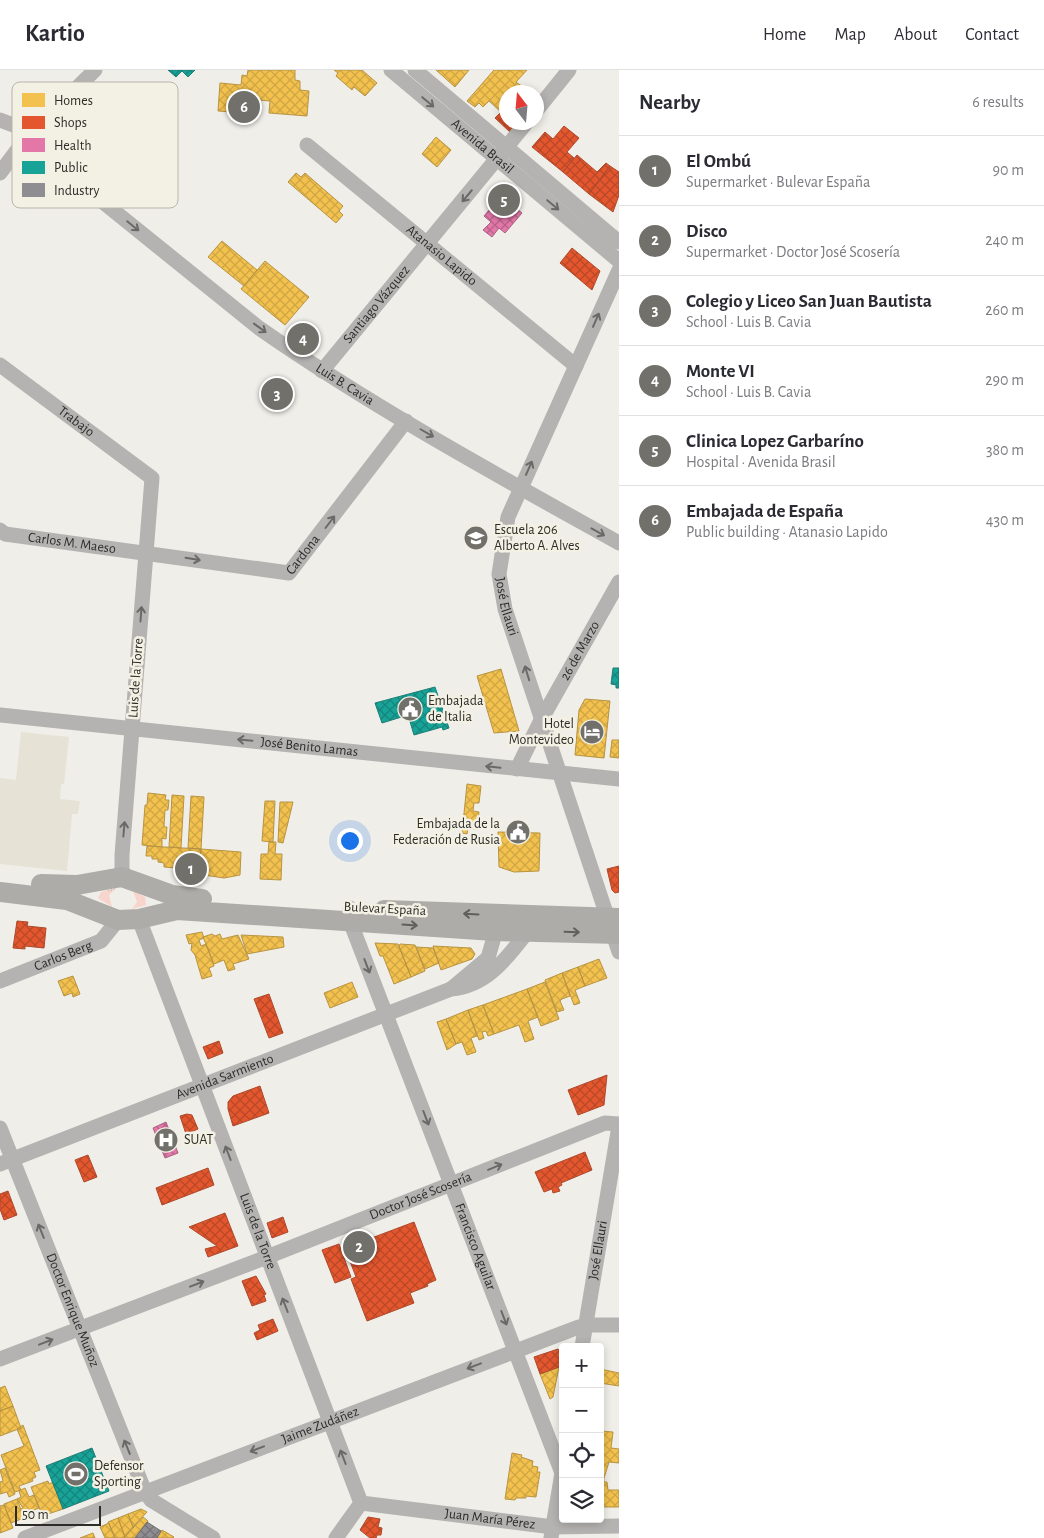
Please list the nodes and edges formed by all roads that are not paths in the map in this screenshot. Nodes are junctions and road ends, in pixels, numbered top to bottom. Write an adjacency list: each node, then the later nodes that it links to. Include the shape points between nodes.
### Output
1 (95, 70): 5 (street)
2 (391, 70): 11 (street, Avenida Brasil, one-way to 11)
3 (416, 70): 11 (street, Avenida Brasil)
4 (569, 70): 6 (street)
5 (83, 82)
6 (544, 101)
7 (0, 120): 8 (street, Luis B. Cavia)
8 (12, 124)
9 (521, 130): 11 (street, Santiago Vázquez)
10 (307, 146): 16 (street, Atanasio Lapido)
11 (503, 154): 15 (street, Avenida Brasil); 16 (street, Santiago Vázquez, one-way to 16); 17 (street, Avenida Brasil, one-way to 17)
12 (12, 157): 13 (street)
13 (0, 173)
14 (111, 208): 21 (street, Luis B. Cavia, one-way to 21, via 246,317)
15 (619, 242)
16 (426, 244): 20 (street, Atanasio Lapido); 21 (street, Santiago Vázquez)
17 (619, 261)
18 (619, 270): 20 (street, José Ellauri, one-way to 18)
19 (0, 365): 23 (street, Trabajo)
20 (576, 366): 24 (street, José Ellauri, one-way to 20)
21 (322, 371): 22 (street, Luis B. Cavia)
22 (406, 421): 24 (street, Luis B. Cavia, one-way to 24); 27 (street, Cardona, one-way to 22, via 289,572)
23 (152, 478): 27 (street, Luis de la Torre)
24 (520, 488): 26 (street, Luis B. Cavia, one-way to 26); 30 (street, José Ellauri, one-way to 24, via 505,609 499,574 508,517)
25 (2, 534): 27 (street, Carlos M. Maeso)
26 (619, 544)
27 (145, 552): 31 (street, Luis de la Torre, one-way to 27)
28 (619, 582): 30 (street, 26 de Marzo)
29 (0, 715): 31 (street, José Benito Lamas)
30 (541, 720): 32 (street, 26 de Marzo); 33 (street, José Ellauri)
31 (132, 730): 32 (street, José Benito Lamas, one-way to 31); 35 (street, Luis de la Torre, one-way to 31)
32 (517, 769): 33 (street, José Benito Lamas)
33 (559, 773): 34 (street, José Benito Lamas); 46 (street, José Ellauri)
34 (619, 779)
35 (122, 877): 37 (main road); 38 (main road, Bulevar España)
36 (0, 880): 37 (main road, via 69,886)
37 (93, 883): 40 (main road, via 90,892)
38 (153, 888): 41 (main road, Bulevar España, via 187,898); 42 (main road, via 156,901)
39 (0, 892): 40 (main road, Bulevar España, via 54,898)
40 (92, 910): 43 (main road, Bulevar España)
41 (350, 914): 42 (main road, Bulevar España, via 177,910); 44 (main road, Bulevar España); 49 (street, Francisco Aguilar, one-way to 49)
42 (146, 917): 43 (main road, Bulevar España); 50 (street, Luis de la Torre)
43 (118, 920): 47 (street, Carlos Berg, via 101,941)
44 (500, 923): 45 (main road, Bulevar España); 46 (main road, Bulevar España); 48 (street, Avenida Sarmiento, via 488,958)
45 (528, 931): 46 (main road, Bulevar España, one-way to 46); 48 (street, Avenida Sarmiento, via 504,962 490,974 473,985)
46 (615, 931)
47 (0, 981)
48 (450, 989): 49 (street, Avenida Sarmiento)
49 (385, 1014): 50 (street, Avenida Sarmiento); 54 (street, Francisco Aguilar, one-way to 54)
50 (202, 1086): 53 (street, Avenida Sarmiento); 55 (street, Luis de la Torre, one-way to 50)
51 (619, 1125): 54 (street, Doctor José Scosería, one-way to 51, via 605,1123); 56 (street, José Ellauri)
52 (0, 1128): 53 (street, Doctor Enrique Muñoz)
53 (6, 1162): 58 (street, Doctor Enrique Muñoz, one-way to 53)
54 (452, 1185): 55 (street, Doctor José Scosería); 60 (street, Francisco Aguilar, one-way to 60)
55 (267, 1257): 58 (street, Doctor José Scosería, one-way to 55); 62 (street, Luis de la Torre, one-way to 55)
56 (586, 1325): 57 (street, Jaime Zudáñez); 59 (street, José Ellauri); 60 (street, Jaime Zudáñez)
57 (619, 1325)
58 (80, 1328): 61 (street, Doctor José Scosería, one-way to 58); 65 (street, Doctor Enrique Muñoz, one-way to 58)
59 (583, 1343)
60 (516, 1350): 62 (street, Jaime Zudáñez, one-way to 62); 63 (street, Francisco Aguilar)
61 (0, 1359)
62 (330, 1422): 65 (street, Jaime Zudáñez, one-way to 65); 66 (street, Luis de la Torre, one-way to 62)
63 (559, 1462)
64 (561, 1478): 68 (street)
65 (145, 1492): 69 (street, Jaime Zudáñez); 70 (street, via 151,1500)
66 (360, 1503): 68 (street, Juan María Pérez); 71 (street)
67 (619, 1526): 68 (street, Juan María Pérez)
68 (552, 1532)
69 (25, 1538)
70 (214, 1538)
71 (336, 1538)

